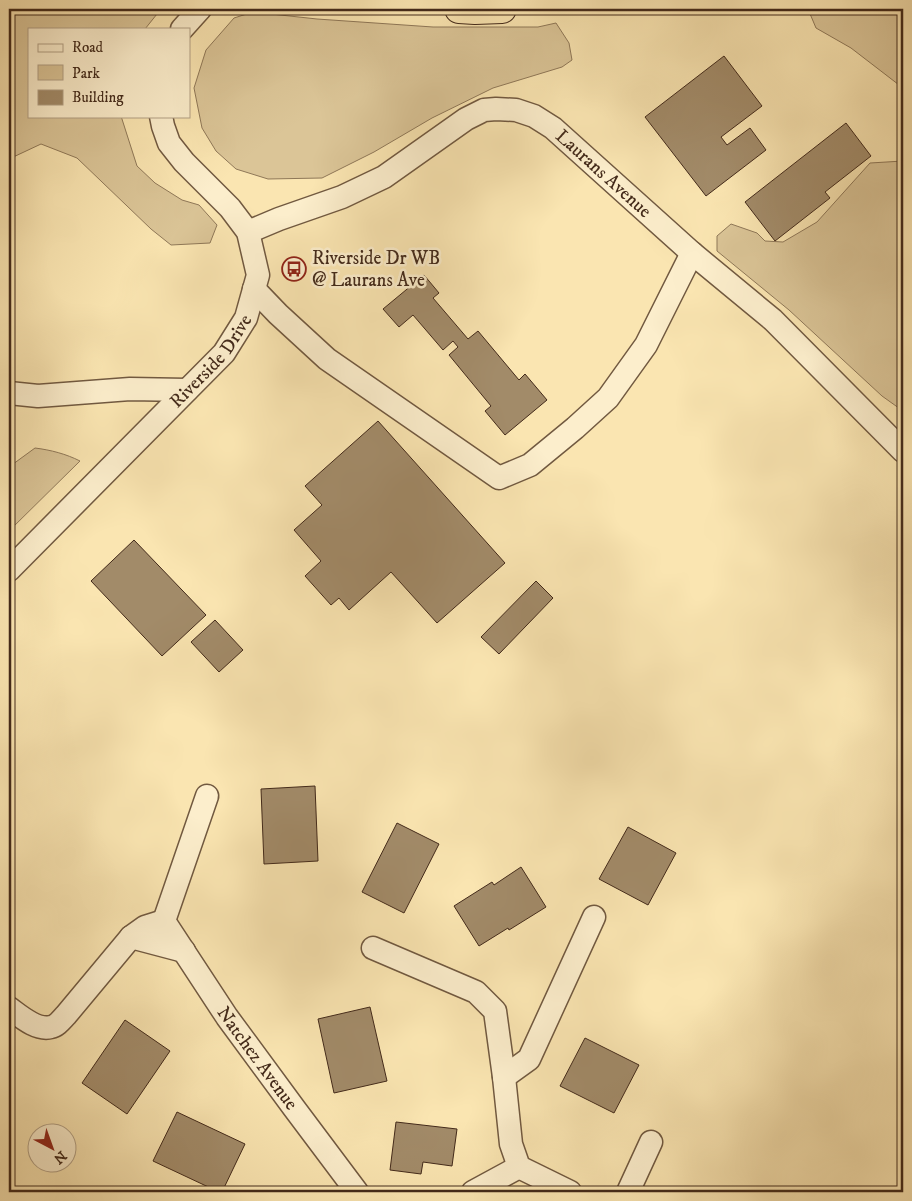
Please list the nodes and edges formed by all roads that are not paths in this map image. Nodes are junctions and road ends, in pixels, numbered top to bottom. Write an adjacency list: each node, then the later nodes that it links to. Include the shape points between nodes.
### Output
1 (200, 9): 4 (street)
2 (459, 9): 3 (highway)
3 (502, 9)
4 (183, 28)
5 (161, 118): 6 (street, Riverside Drive, via 169,143)
6 (248, 232): 7 (street, Laurans Avenue, via 342,197 384,177 466,119 484,110 496,109 516,110 534,116 553,128); 8 (street, Riverside Drive, via 258,275)
7 (692, 253): 8 (street, via 646,345 608,398 530,465 499,478 327,359); 11 (street, Laurans Avenue, via 772,320)
8 (254, 289): 9 (street, Riverside Drive, via 246,318 224,353)
9 (187, 390): 10 (street, via 130,389 38,396); 12 (street, Riverside Drive)
10 (9, 394)
11 (903, 452)
12 (9, 570)
13 (207, 796): 15 (street)
14 (594, 918): 20 (street, via 529,1058)
15 (164, 921): 16 (street, via 145,927); 18 (street, Natchez Avenue)
16 (130, 937): 18 (street); 19 (street, via 66,1015 50,1028 31,1024)
17 (373, 948): 20 (street, via 476,992 495,1011)
18 (184, 951): 23 (street, Natchez Avenue, via 227,1017)
19 (9, 1008)
20 (504, 1077): 22 (street, via 511,1144)
21 (651, 1142): 26 (street)
22 (520, 1167): 24 (street); 25 (street)
23 (357, 1192)
24 (473, 1192)
25 (570, 1192)
26 (628, 1192)

